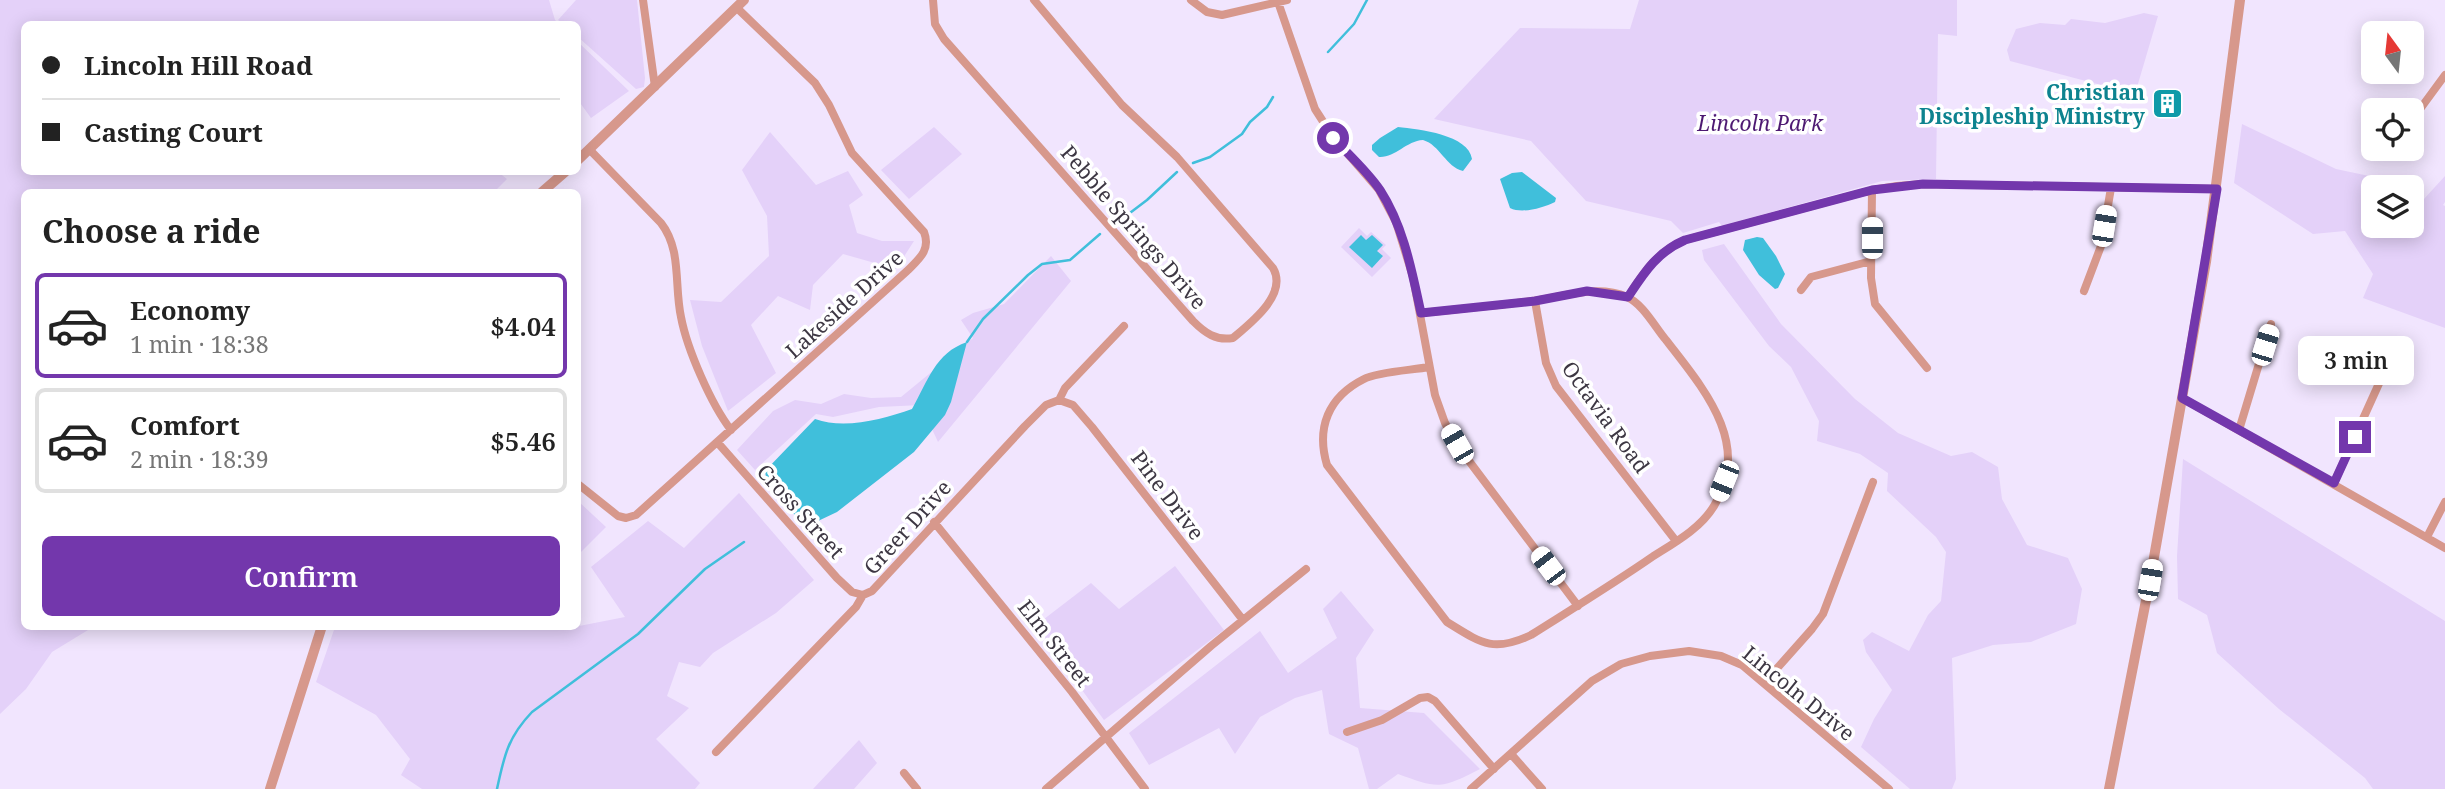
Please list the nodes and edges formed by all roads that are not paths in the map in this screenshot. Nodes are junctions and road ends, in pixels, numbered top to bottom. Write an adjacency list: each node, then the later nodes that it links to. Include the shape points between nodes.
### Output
1 (643, 0): 9 (street)
2 (933, 0): 3 (street, Pebble Springs Drive, via 935,24 944,39 1193,321 1217,338 1233,338 1274,295 1278,279 1273,268 1177,158 1122,105)
3 (1034, 0)
4 (1191, 0): 6 (street, via 1207,12 1222,15)
5 (2240, 0): 16 (street)
6 (1283, 1): 23 (street, via 1315,109 1333,138 1379,190 1396,222)
7 (741, 4): 9 (street); 31 (street, Lakeside Drive, via 815,83 852,153 920,227 926,241 923,254 907,271)
8 (2445, 75): 10 (street)
9 (655, 87): 11 (street)
10 (2424, 104)
11 (589, 149): 12 (street); 31 (street, via 669,235 675,251 684,333)
12 (581, 157)
13 (562, 175): 15 (street)
14 (2111, 188): 16 (street); 17 (street, via 1923,184); 20 (street, via 2101,246)
15 (545, 189)
16 (2217, 189): 29 (street)
17 (1872, 190): 18 (street); 21 (street, via 1672,245 1647,267)
18 (1871, 261): 19 (street, via 1811,277); 27 (street, via 1875,304)
19 (1801, 290)
20 (2084, 291)
21 (1628, 297): 22 (street, via 1587,291); 40 (street, via 1702,387 1725,435 1728,457 1714,506)
22 (1535, 301): 23 (street); 40 (street, Octavia Road, via 1546,363 1556,386)
23 (1421, 313): 26 (street)
24 (2271, 324): 32 (street)
25 (1124, 326): 30 (street, Greer Drive)
26 (1429, 368): 44 (street, via 1435,396 1457,444); 44 (street, via 1366,377 1347,390 1330,407 1324,426 1322,449 1327,466 1447,622 1468,635 1489,645 1512,644)
27 (1927, 368)
28 (2386, 368): 35 (street)
29 (2182, 398): 32 (street); 61 (street)
30 (1059, 400): 38 (street, Greer Drive, via 1046,405); 45 (street, Pine Drive, via 1073,405 1092,427)
31 (731, 430): 33 (street, Lakeside Drive)
32 (2239, 430): 35 (street)
33 (718, 443): 36 (street, Lakeside Drive, via 632,517 618,516); 43 (street, Cross Street, via 837,578 852,592)
34 (1872, 482): 47 (street, via 1823,614)
35 (2334, 483): 39 (street)
36 (581, 486)
37 (2445, 502): 39 (street)
38 (934, 522): 43 (street, Greer Drive, via 872,591); 49 (street, Elm Street)
39 (2427, 537): 41 (street)
40 (1676, 541): 44 (street)
41 (2445, 548)
42 (1306, 569): 45 (street)
43 (863, 595): 50 (street, Greer Drive)
44 (1577, 606)
45 (1243, 620): 49 (street)
46 (322, 630): 54 (street)
47 (1765, 683): 51 (street, Lincoln Drive, via 1729,659 1703,652 1633,660 1600,675); 60 (street, Lincoln Drive)
48 (1347, 732): 52 (street, via 1428,697)
49 (1106, 737): 56 (street); 57 (street, Elm Street)
50 (716, 752)
51 (1511, 754): 52 (street, Lincoln Drive); 59 (street)
52 (1494, 769): 58 (street, Lincoln Drive)
53 (904, 773): 55 (street)
54 (270, 789)
55 (917, 789)
56 (1046, 789)
57 (1145, 789)
58 (1471, 789)
59 (1542, 789)
60 (1889, 789)
61 (2109, 789)

